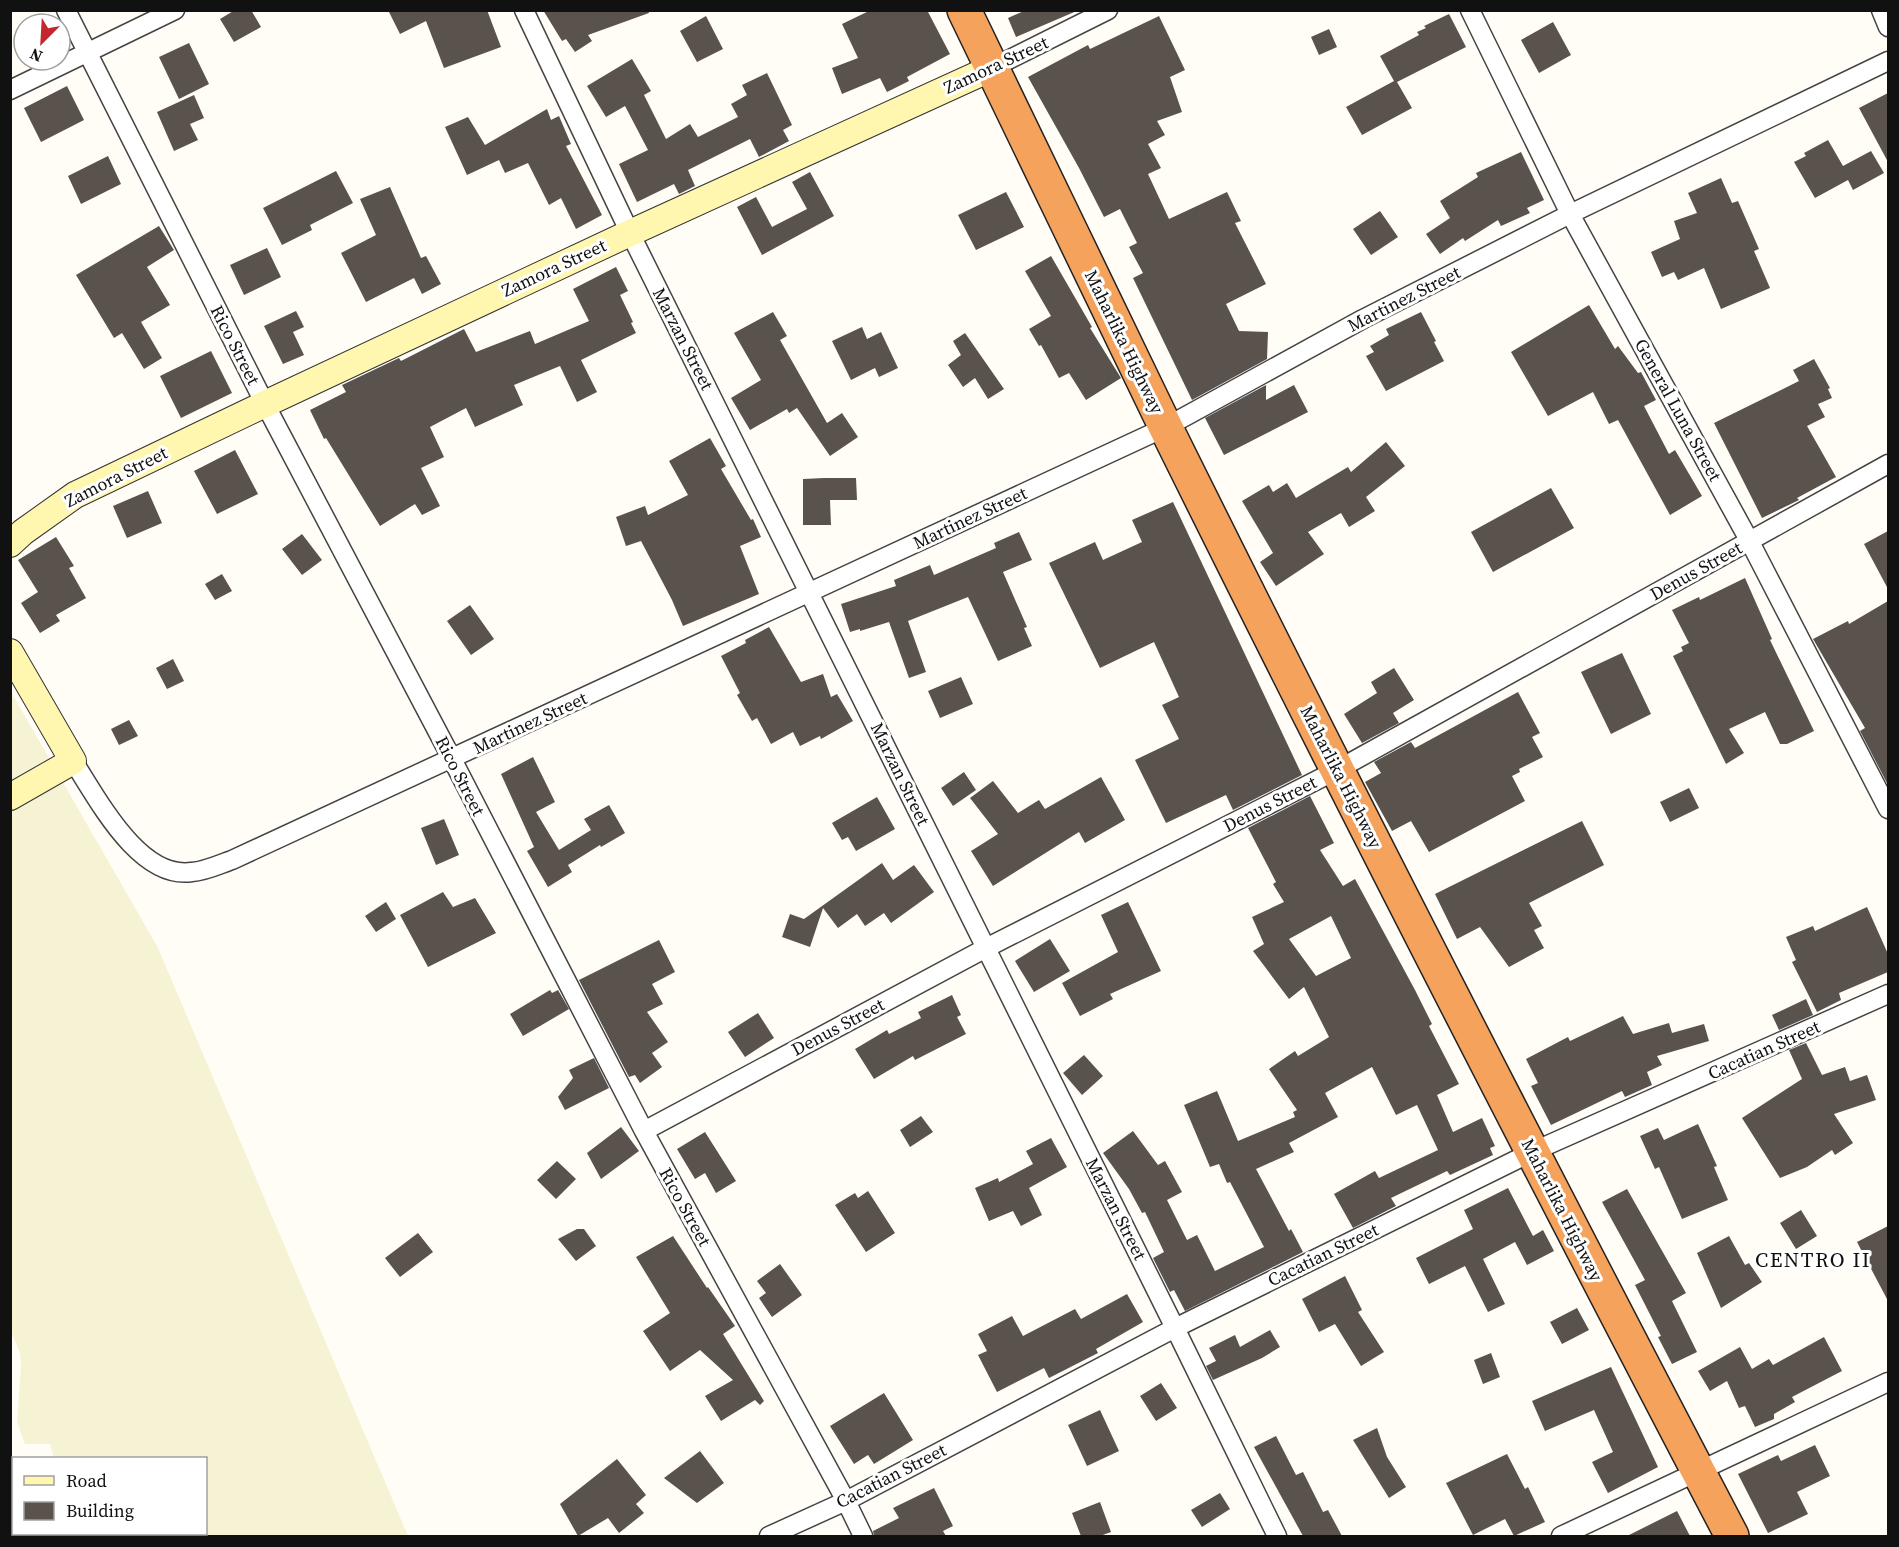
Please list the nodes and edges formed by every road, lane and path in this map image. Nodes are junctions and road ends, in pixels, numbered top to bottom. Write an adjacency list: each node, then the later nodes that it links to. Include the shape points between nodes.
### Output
1 (66, 10): 9 (street, Rico Street)
2 (175, 10): 9 (street)
3 (524, 10): 14 (street, Marzan Street)
4 (964, 10): 11 (highway, Maharlika Highway)
5 (1108, 10): 11 (street, Zamora Street)
6 (1470, 10): 13 (street, General Luna Street)
7 (1881, 10): 8 (street)
8 (1888, 27)
9 (86, 53): 12 (street); 15 (street, Rico Street)
10 (1888, 61): 13 (street, Martinez Street)
11 (992, 68): 14 (street, Zamora Street); 16 (highway, Maharlika Highway)
12 (10, 90)
13 (1570, 214): 16 (street, Martinez Street, via 1363,319); 18 (street, General Luna Street)
14 (630, 233): 15 (street, Zamora Street); 20 (street, Marzan Street)
15 (264, 404): 19 (street, Zamora Street, via 75,495); 22 (street, Rico Street)
16 (1166, 427): 20 (street, Martinez Street); 24 (highway, Maharlika Highway)
17 (1888, 464): 18 (street, Denus Street)
18 (1750, 542): 24 (street, Denus Street); 26 (street, General Luna Street)
19 (10, 544)
20 (810, 593): 22 (street, Martinez Street); 27 (street, Marzan Street)
21 (10, 652): 23 (street)
22 (452, 759): 23 (street, Martinez Street, via 232,860 192,873 157,866 143,856); 29 (street, Rico Street)
23 (73, 762): 25 (street)
24 (1337, 770): 27 (street, Denus Street); 30 (highway, Maharlika Highway)
25 (10, 797)
26 (1888, 809)
27 (986, 948): 29 (street, Denus Street); 31 (street, Marzan Street)
28 (1888, 994): 30 (street, Cacatian Street)
29 (644, 1131): 34 (street, Rico Street)
30 (1532, 1152): 31 (street, Cacatian Street); 33 (highway, Maharlika Highway)
31 (1175, 1328): 34 (street, Cacatian Street); 37 (street, Marzan Street)
32 (1888, 1382): 33 (street)
33 (1698, 1471): 38 (street); 39 (highway, Maharlika Highway)
34 (846, 1501): 35 (street, Cacatian Street); 36 (street, Rico Street)
35 (769, 1536)
36 (863, 1536)
37 (1276, 1536)
38 (1561, 1536)
39 (1732, 1536)

